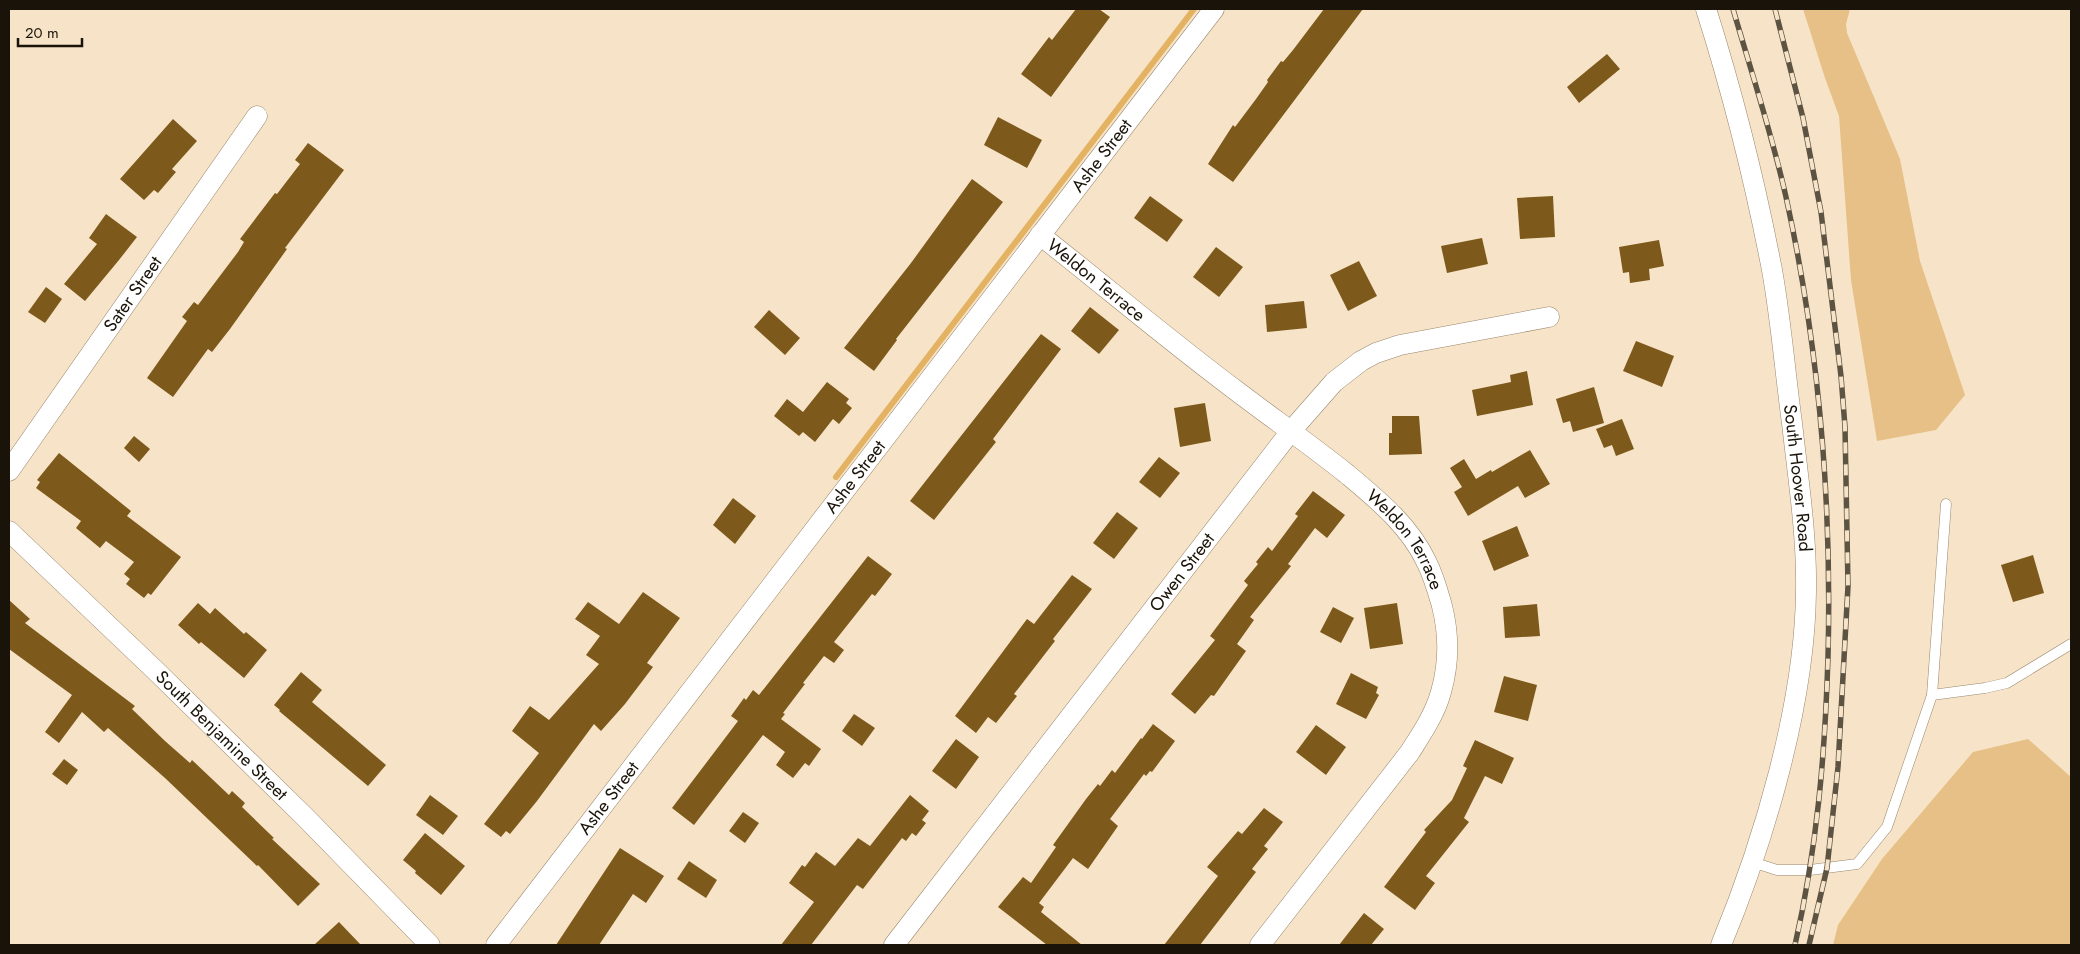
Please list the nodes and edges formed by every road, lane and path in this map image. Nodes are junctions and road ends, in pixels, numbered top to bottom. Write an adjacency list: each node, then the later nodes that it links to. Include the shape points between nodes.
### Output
1 (1214, 9): 4 (street, Ashe Street)
2 (1706, 9): 12 (street, South Hoover Road, via 1746,150 1772,272 1795,455 1806,591 1797,688 1769,808)
3 (257, 116): 7 (street, Sater Street)
4 (1040, 235): 6 (street, Weldon Terrace); 14 (street, Ashe Street)
5 (1549, 317): 6 (street, Owen Street, via 1400,345 1376,353 1334,382)
6 (1291, 431): 15 (street, Owen Street); 16 (street, Weldon Terrace, via 1377,499 1414,542 1427,563 1438,592 1447,641 1447,665 1441,693 1428,724 1410,752)
7 (9, 471)
8 (1946, 504): 11 (lane)
9 (9, 531): 13 (street, South Benjamine Street, via 305,817)
10 (2071, 644): 11 (lane, via 2007,683)
11 (1932, 695): 12 (lane, via 1887,828 1857,864 1777,870)
12 (1752, 862): 17 (street, South Hoover Road)
13 (430, 945)
14 (496, 945)
15 (894, 945)
16 (1260, 945)
17 (1721, 945)

